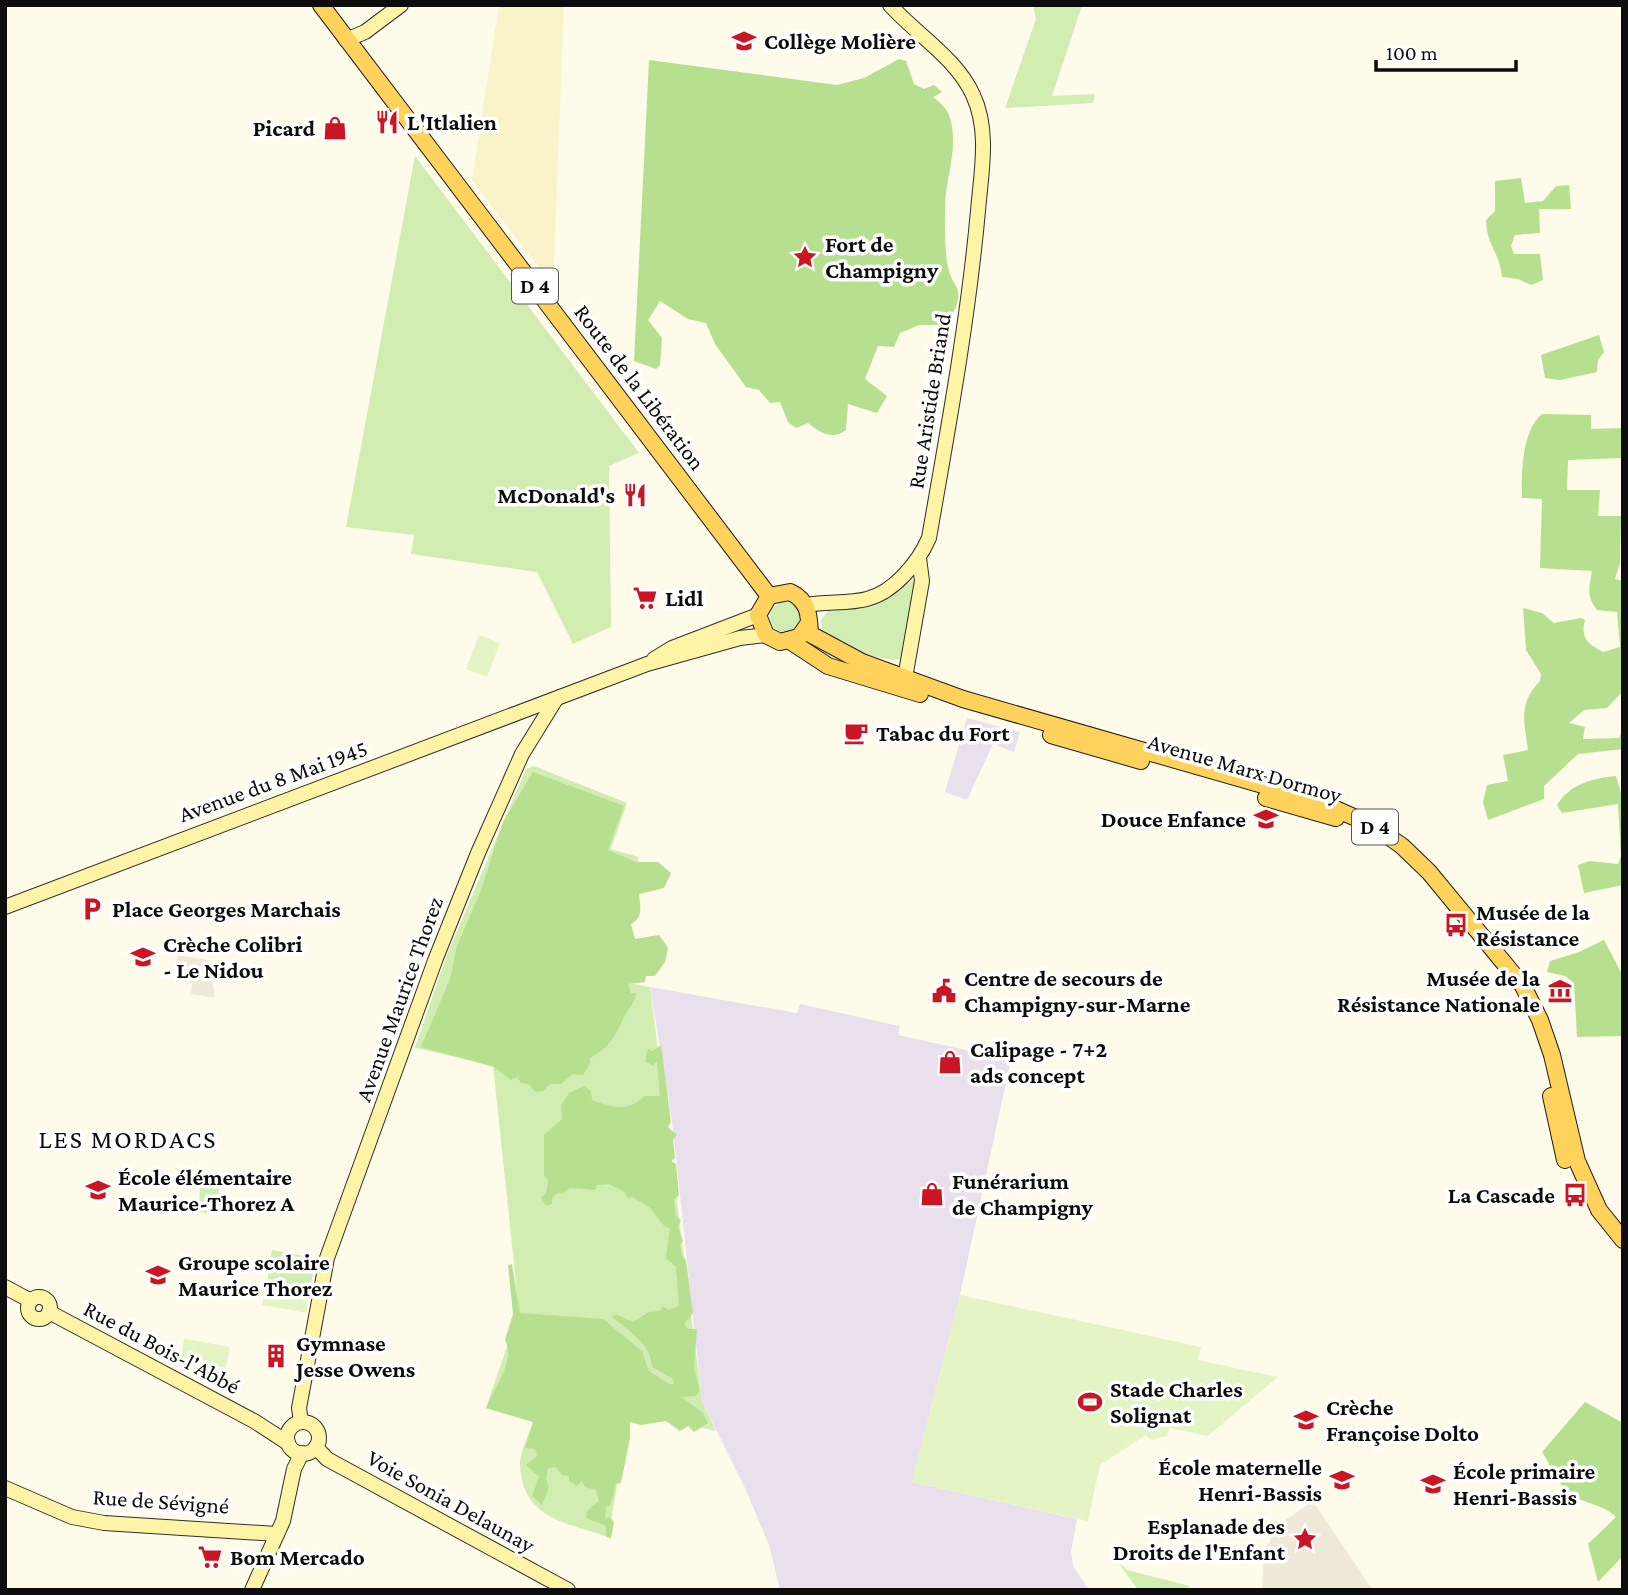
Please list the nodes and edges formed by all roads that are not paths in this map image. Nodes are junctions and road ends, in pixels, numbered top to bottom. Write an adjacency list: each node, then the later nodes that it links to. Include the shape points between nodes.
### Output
1 (321, 5): 6 (main road, Route de la Libération / D 4)
2 (401, 5): 6 (main road)
3 (881, 5): 5 (main road, Rue Aristide Briand)
4 (890, 5): 5 (main road, Rue Aristide Briand)
5 (917, 33): 7 (main road, Rue Aristide Briand, via 952,65 973,94 983,137 962,356)
6 (346, 40): 8 (main road, Route de la Libération / D 4)
7 (922, 553): 9 (main road, via 906,573 874,597); 15 (main road, Rue Aristide Briand, via 922,581)
8 (769, 596): 9 (main road, via 790,592); 10 (main road)
9 (806, 605): 11 (main road)
10 (758, 615): 12 (main road); 14 (main road, via 672,648)
11 (809, 623): 13 (main road); 15 (main road, Avenue Marx Dormoy / D 4, via 810,634 824,644)
12 (766, 635): 13 (main road); 14 (main road)
13 (790, 641): 19 (main road, Avenue Marx Dormoy / D 4, via 828,666 1342,820 1398,853 1460,921 1522,1002 1543,1055 1565,1160 1584,1202)
14 (647, 664): 16 (main road)
15 (905, 678): 18 (main road, Avenue Marx Dormoy / D 4, via 1014,715 1315,800 1372,825 1402,846 1523,986 1552,1055 1575,1157 1599,1210)
16 (556, 699): 17 (main road, Avenue du 8 Mai 1945); 21 (main road, Avenue Maurice Thorez, via 522,754 478,853 327,1258)
17 (5, 907)
18 (1623, 1240)
19 (1623, 1254)
20 (5, 1287): 21 (main road, Rue du Bois-l'Abbé, via 31,1301 28,1311 32,1317 42,1318 49,1312)
21 (294, 1439): 22 (main road); 22 (main road, via 308,1423 318,1433); 24 (main road, Avenue Maurice Thorez)
22 (316, 1447): 26 (main road, Voie Sonia Delaunay, via 327,1460)
23 (5, 1488): 24 (main road, Rue de Sévigné, via 72,1517 104,1523)
24 (277, 1534): 25 (main road, Avenue Maurice Thorez)
25 (252, 1590)
26 (568, 1590)

